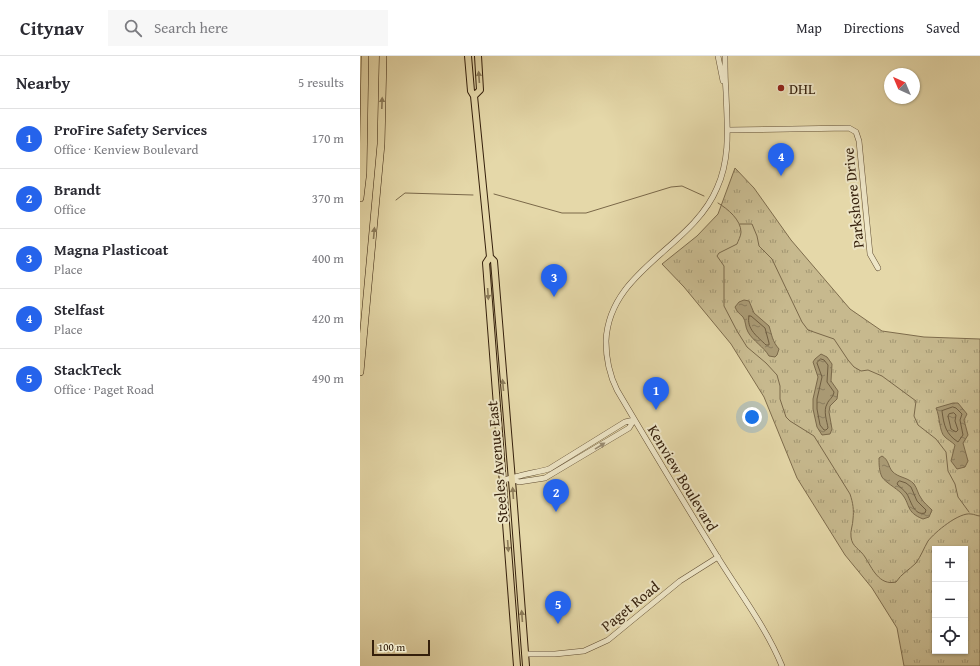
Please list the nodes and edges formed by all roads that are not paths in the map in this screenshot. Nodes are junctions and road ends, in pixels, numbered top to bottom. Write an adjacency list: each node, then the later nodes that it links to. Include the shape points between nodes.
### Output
1 (366, 56): 10 (highway)
2 (383, 56): 13 (highway, one-way to 2, via 381,144)
3 (468, 56): 8 (main road, Steeles Avenue East, via 471,91)
4 (478, 56): 8 (main road, Steeles Avenue East, one-way to 4, via 480,90)
5 (718, 56): 7 (street, Kenview Boulevard)
6 (725, 56): 7 (street, Kenview Boulevard)
7 (726, 92): 9 (street, Kenview Boulevard)
8 (474, 96): 11 (main road, Steeles Avenue East)
9 (728, 130): 12 (street, Parkshore Drive, via 849,128 856,132 861,151 870,254); 14 (street, Kenview Boulevard, via 723,172 708,205 696,221 632,280 612,313 607,328 608,369)
10 (360, 198)
11 (490, 257): 17 (main road, Steeles Avenue East, one-way to 11, via 494,261); 18 (main road, Steeles Avenue East, one-way to 18, via 486,263)
12 (878, 268)
13 (360, 372)
14 (634, 420): 15 (street, via 625,422); 16 (street, one-way to 14, via 629,428); 19 (street, Kenview Boulevard)
15 (563, 460): 16 (street); 17 (street, via 549,469)
16 (566, 466): 17 (street, via 539,480 519,482)
17 (512, 479): 18 (street); 20 (main road, Steeles Avenue East, one-way to 17)
18 (503, 480): 21 (main road, Steeles Avenue East, one-way to 21)
19 (718, 557): 20 (street, Paget Road, via 680,581 608,640 584,651); 23 (street, Kenview Boulevard, via 759,622)
20 (525, 654): 22 (main road, Steeles Avenue East)
21 (516, 666)
22 (526, 666)
23 (782, 666)

